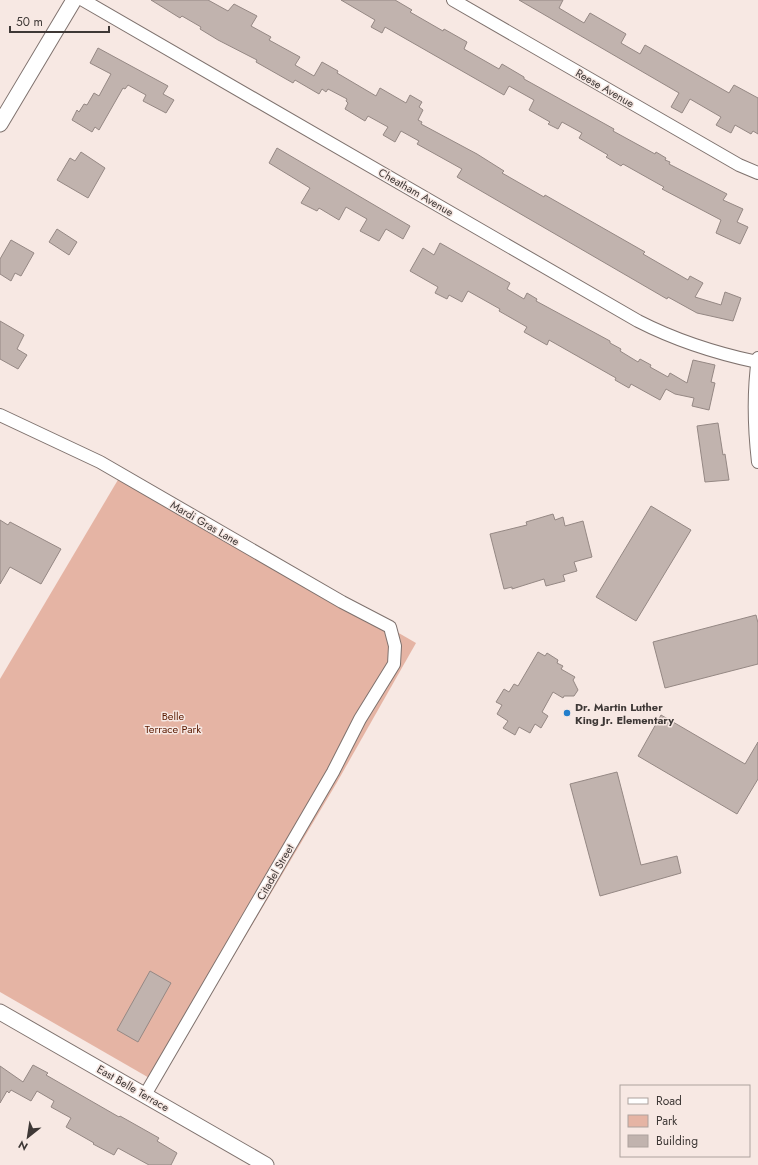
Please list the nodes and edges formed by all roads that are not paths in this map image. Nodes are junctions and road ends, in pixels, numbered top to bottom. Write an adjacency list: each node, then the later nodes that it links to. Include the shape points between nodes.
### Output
1 (74, 0): 4 (street)
2 (83, 0): 6 (street, Cheatham Avenue, via 638,321 695,346 723,355)
3 (453, 0): 5 (street, Reese Avenue, via 739,165)
4 (0, 124)
5 (758, 172)
6 (758, 360): 8 (street, via 754,430)
7 (0, 415): 9 (street, Mardi Gras Lane, via 100,462 342,602 390,627)
8 (758, 462)
9 (395, 646): 11 (street, Citadel Street, via 394,664 385,681 360,719 330,776)
10 (0, 1012): 11 (street, East Belle Terrace)
11 (145, 1095): 12 (street, East Belle Terrace)
12 (266, 1165)

